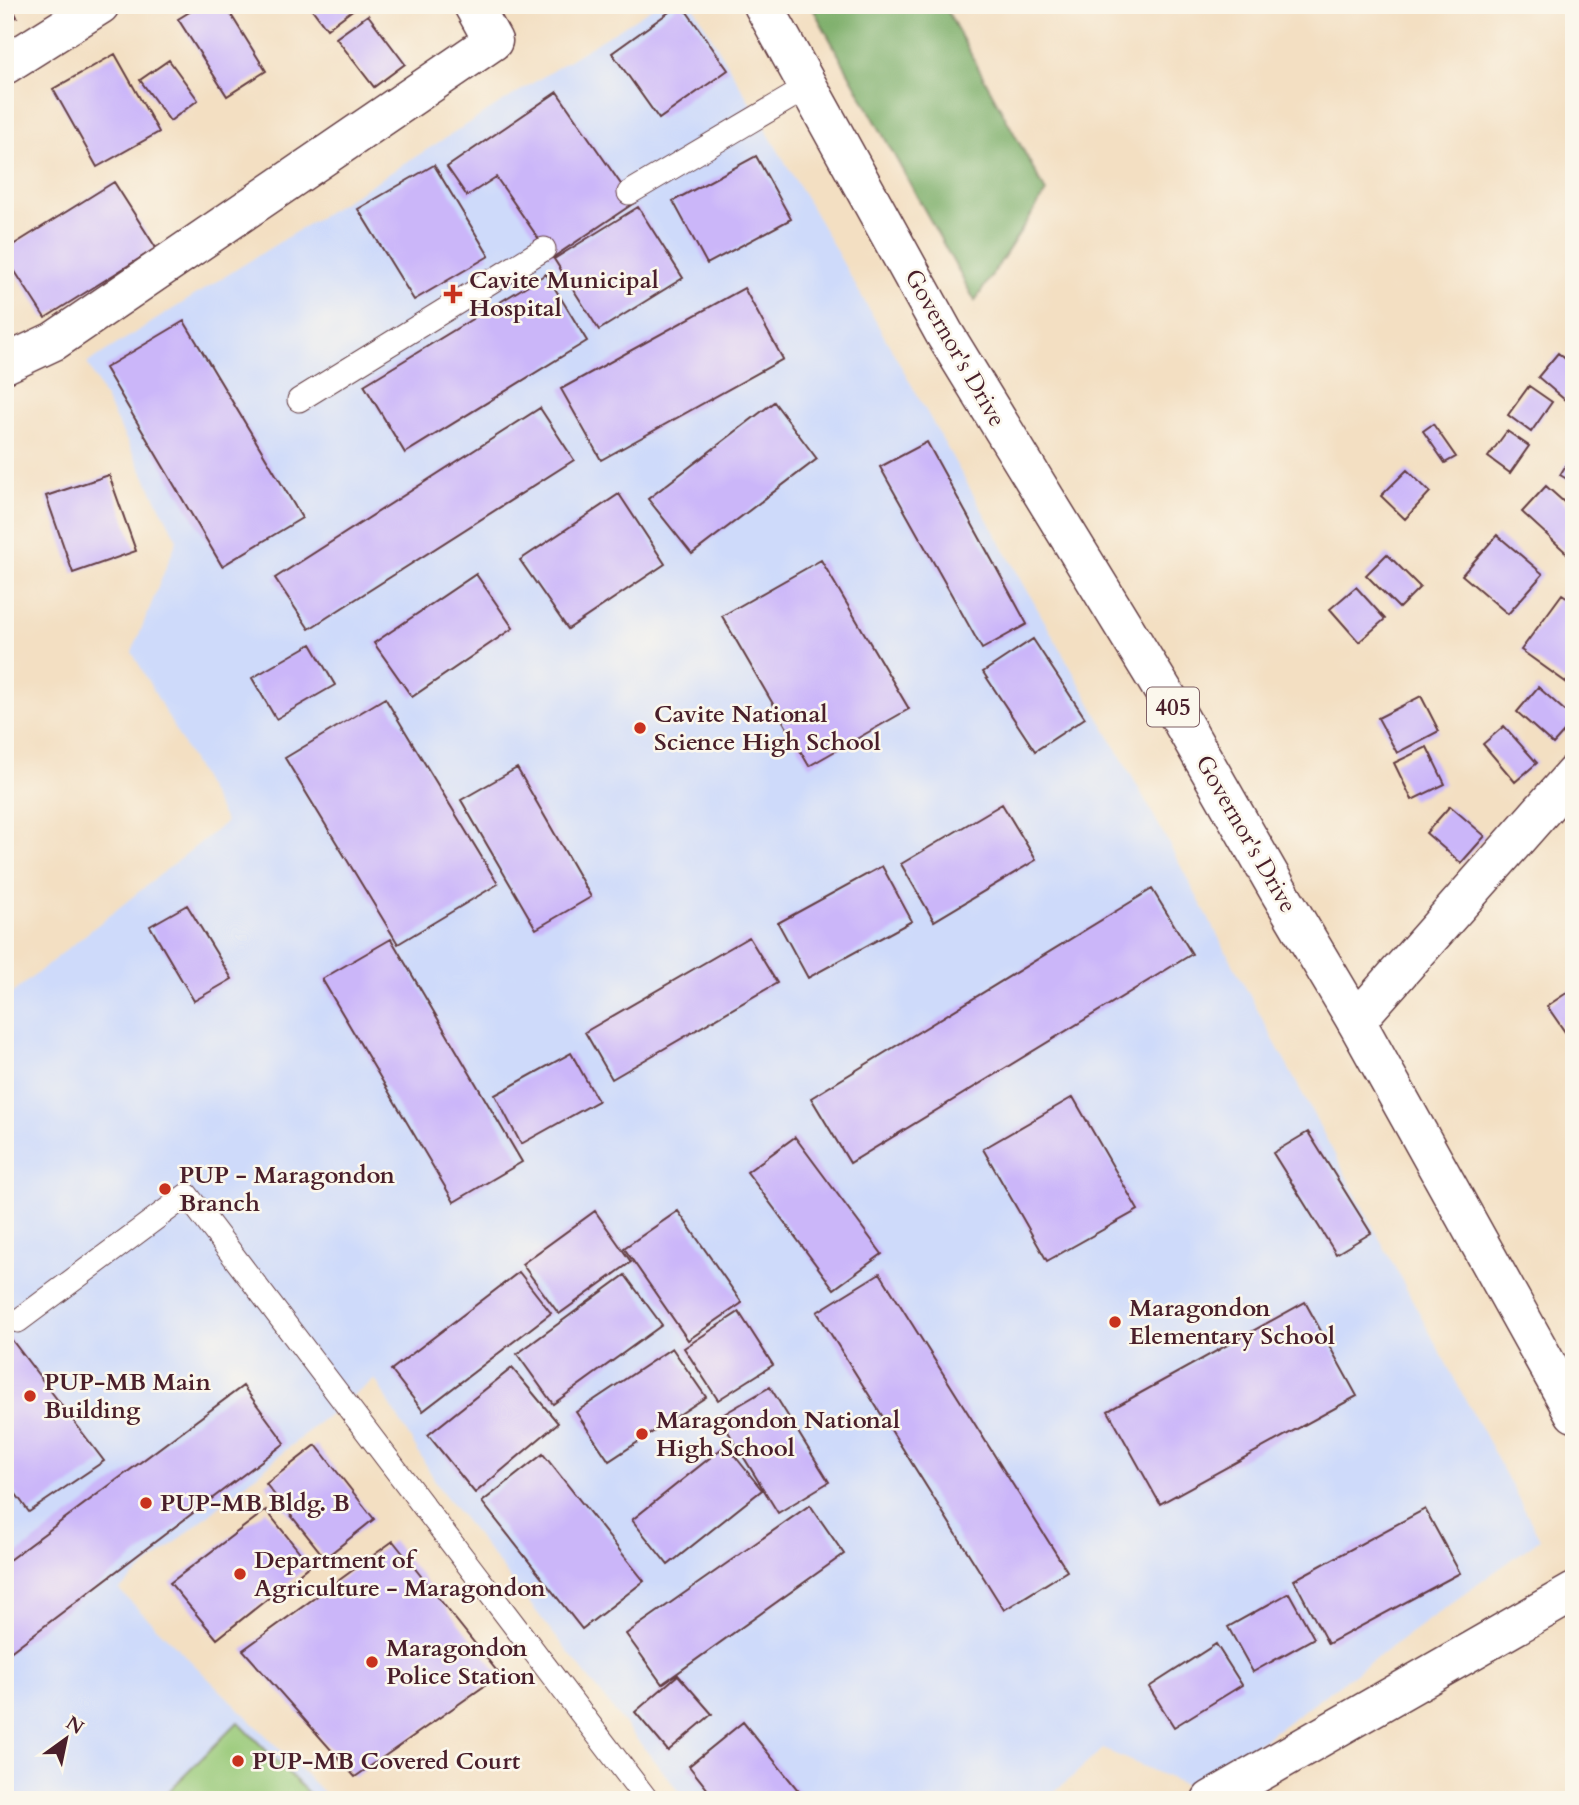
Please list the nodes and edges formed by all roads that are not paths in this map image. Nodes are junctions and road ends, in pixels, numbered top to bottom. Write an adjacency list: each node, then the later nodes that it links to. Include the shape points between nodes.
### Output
1 (100, 5): 4 (main road)
2 (473, 5): 8 (main road, via 493,41 54,341)
3 (763, 5): 5 (main road, Governor's Drive / 405)
4 (5, 65)
5 (808, 88): 6 (lane); 11 (main road, Governor's Drive / 405, via 944,333 1178,715)
6 (629, 193)
7 (544, 249): 9 (lane)
8 (5, 364)
9 (299, 400)
10 (1574, 774): 11 (main road)
11 (1356, 1021): 13 (main road, Governor's Drive / 405)
12 (18, 1321): 15 (lane, via 187,1195)
13 (1574, 1413)
14 (1574, 1591): 16 (main road)
15 (647, 1800)
16 (1211, 1800)

